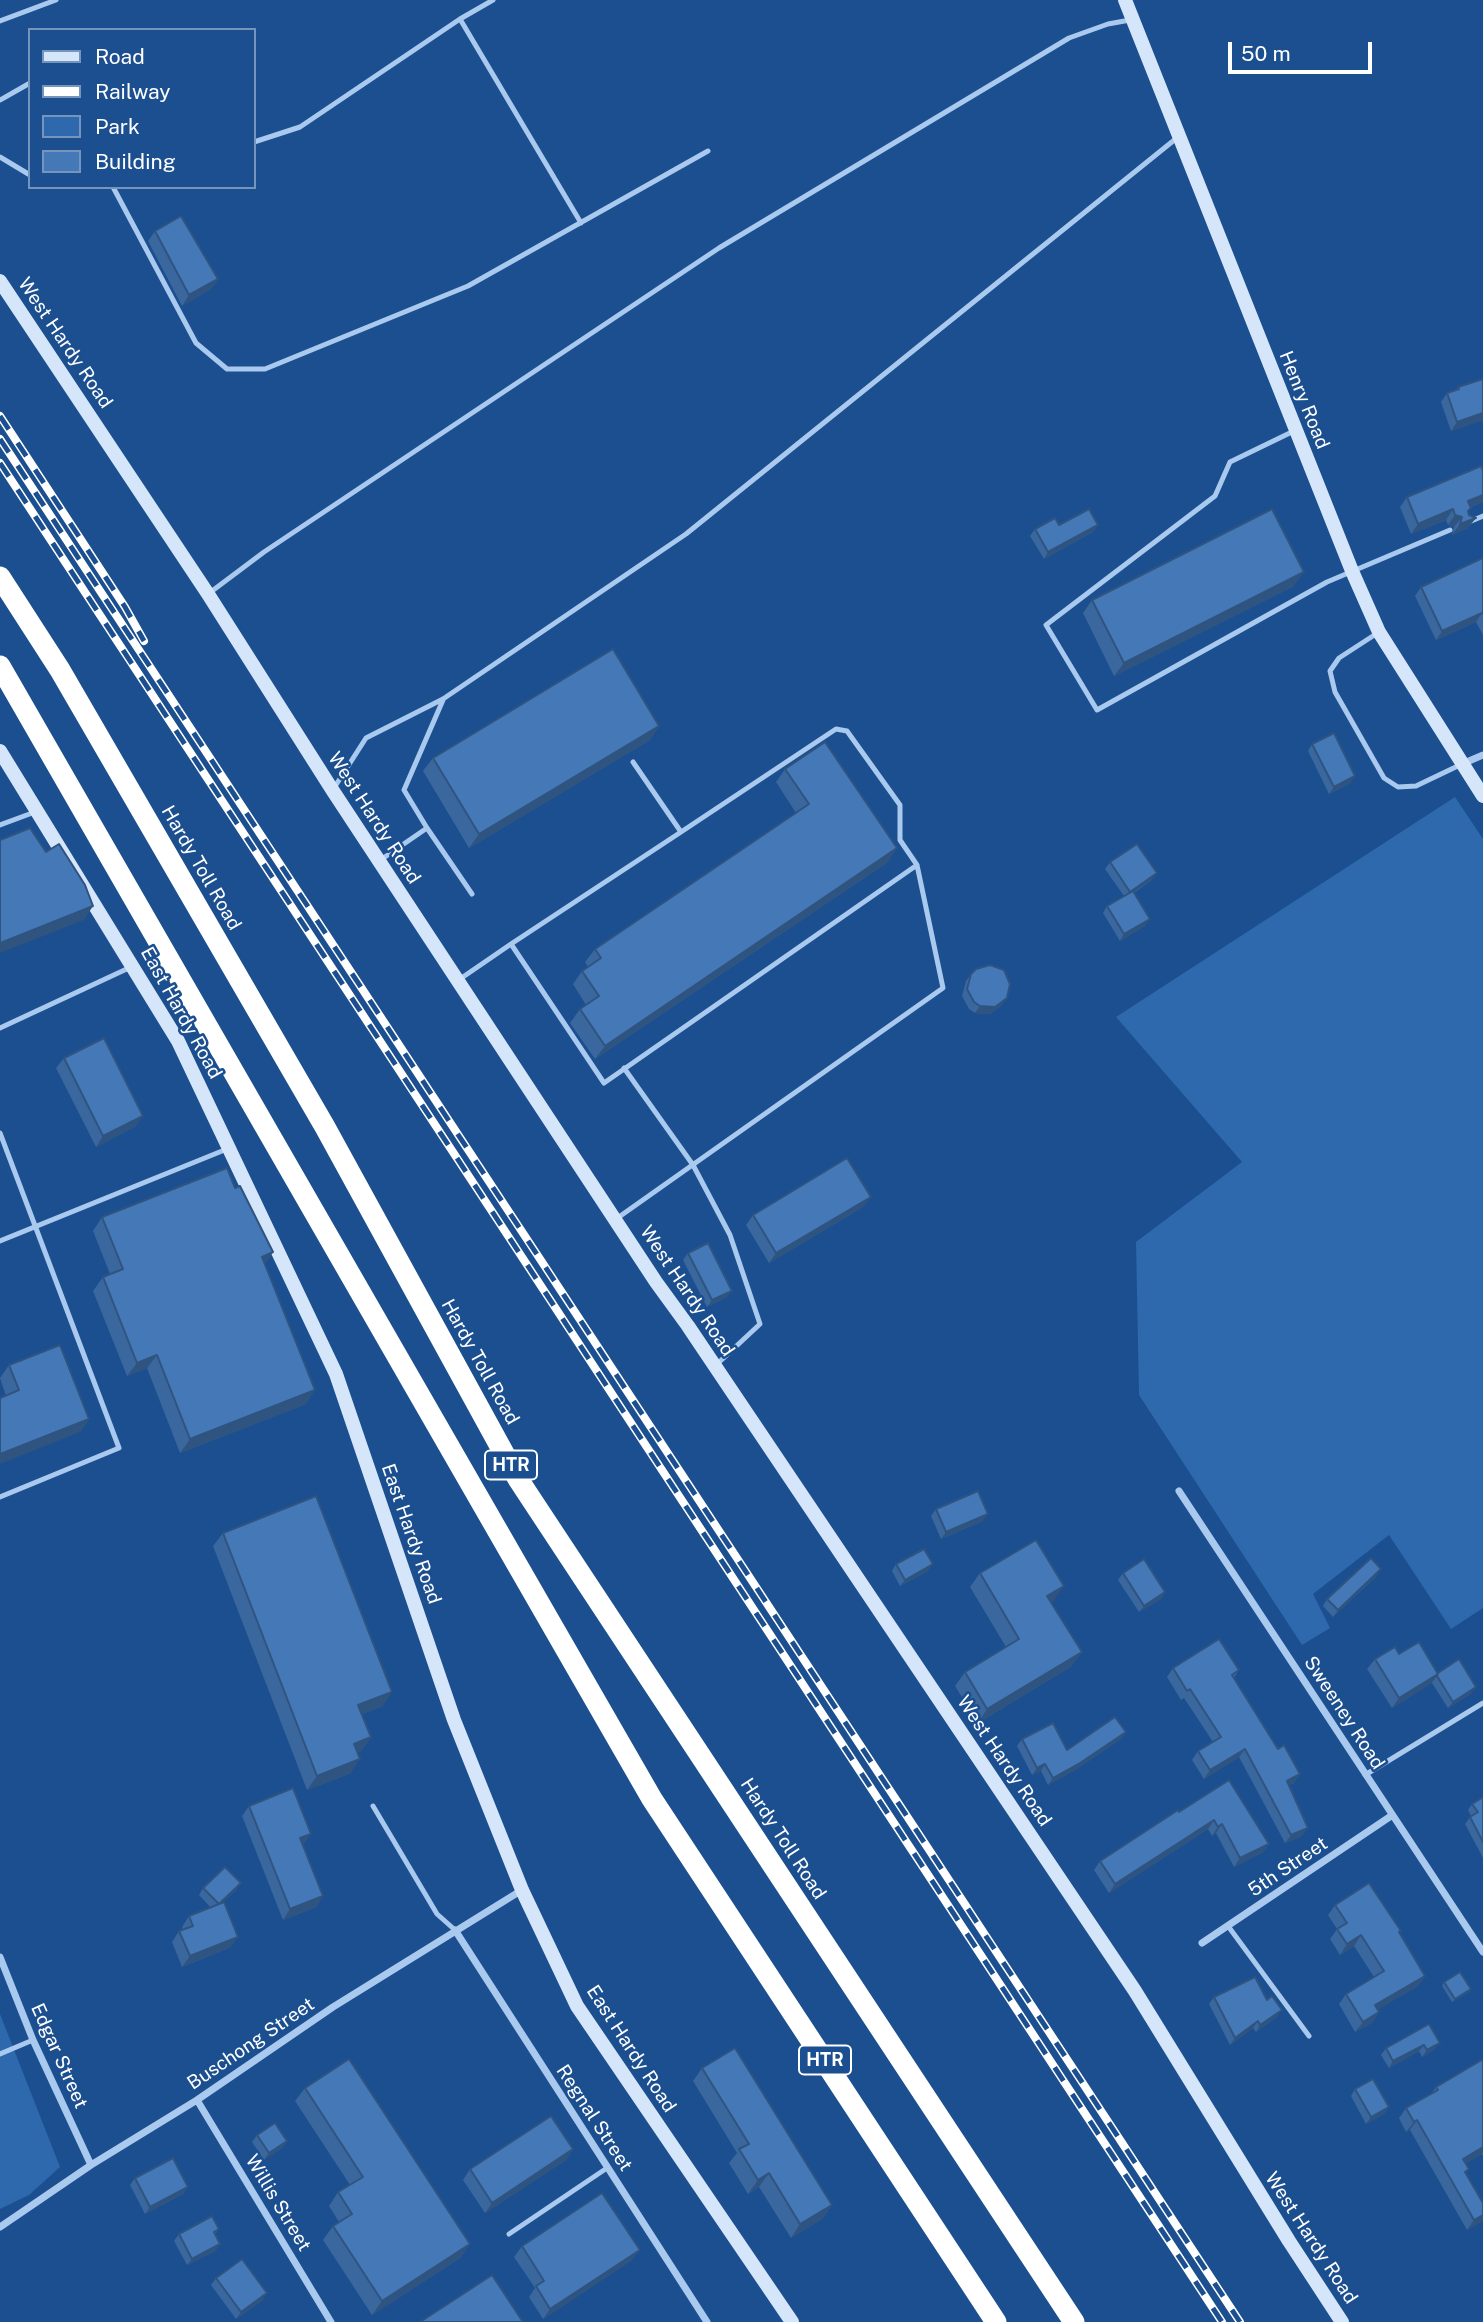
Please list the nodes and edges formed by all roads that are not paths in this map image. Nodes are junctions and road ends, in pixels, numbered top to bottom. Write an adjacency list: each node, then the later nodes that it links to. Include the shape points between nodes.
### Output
1 (56, 0): 6 (lane)
2 (493, 0): 4 (lane)
3 (1125, 0): 5 (main road, Henry Road)
4 (460, 19): 10 (lane, via 300,127); 15 (lane)
5 (1133, 20): 9 (main road, Henry Road); 23 (lane, via 1069,38 719,248)
6 (0, 22)
7 (28, 84): 8 (lane)
8 (0, 100)
9 (1179, 136): 17 (main road, Henry Road); 26 (lane, via 686,534)
10 (256, 141)
11 (708, 151): 15 (lane)
12 (0, 156): 13 (lane)
13 (28, 174)
14 (114, 189): 15 (lane, via 196,343 227,369 265,369 468,286)
15 (581, 223)
16 (0, 281): 23 (main road, West Hardy Road)
17 (1296, 430): 21 (main road, Henry Road); 21 (lane, via 1230,463 1215,496 1046,625 1097,710)
18 (1483, 516): 19 (lane)
19 (1466, 523)
20 (1450, 530): 21 (lane)
21 (1352, 571): 24 (main road, Henry Road)
22 (0, 577): 76 (highway, Hardy Toll Road / HTR, via 60,670 325,1127 518,1479)
23 (208, 594): 31 (main road, West Hardy Road)
24 (1379, 632): 30 (main road, Henry Road); 30 (lane, via 1339,659 1330,671 1335,692 1384,778 1398,787 1416,786)
25 (0, 666): 75 (highway, HTR, via 652,1799)
26 (443, 699): 31 (lane, via 366,738); 35 (lane, via 404,790)
27 (0, 751): 33 (main road, East Hardy Road)
28 (1483, 755): 30 (street)
29 (633, 762): 36 (lane)
30 (1462, 765): 32 (main road, Henry Road)
31 (333, 791): 37 (main road, West Hardy Road)
32 (1483, 796)
33 (38, 811): 34 (lane); 41 (main road, East Hardy Road)
34 (0, 825)
35 (427, 828): 37 (lane); 39 (lane)
36 (681, 832): 38 (lane, via 836,729 847,731 900,804 900,840); 40 (lane)
37 (379, 861): 42 (main road, West Hardy Road)
38 (917, 865): 44 (lane); 47 (lane, via 943,988)
39 (472, 894)
40 (511, 944): 42 (lane); 44 (lane, via 604,1083)
41 (134, 966): 43 (lane); 46 (main road, East Hardy Road, via 178,1041)
42 (457, 980): 48 (main road, West Hardy Road)
43 (0, 1028)
44 (624, 1068): 47 (lane)
45 (0, 1133): 49 (lane)
46 (229, 1148): 49 (lane); 58 (main road, East Hardy Road, via 336,1374 454,1720)
47 (693, 1165): 48 (lane); 51 (lane, via 730,1235 760,1324)
48 (615, 1220): 51 (main road, West Hardy Road)
49 (34, 1226): 50 (lane); 53 (lane, via 119,1448)
50 (0, 1241)
51 (715, 1366): 77 (main road, West Hardy Road, via 1135,1991)
52 (1179, 1491): 55 (street, Sweeney Road)
53 (0, 1497)
54 (1483, 1703): 55 (lane)
55 (1365, 1775): 57 (street, Sweeney Road)
56 (373, 1806): 60 (lane, via 437,1914)
57 (1391, 1816): 59 (street, 5th Street); 62 (street, Sweeney Road)
58 (522, 1890): 60 (street, Buschong Street); 74 (main road, East Hardy Road, via 577,2006)
59 (1228, 1926): 61 (street, 5th Street); 64 (lane)
60 (455, 1930): 67 (street, Buschong Street); 69 (street, Regnal Street)
61 (1202, 1943)
62 (1483, 1952)
63 (0, 1957): 65 (street, Edgar Street)
64 (1310, 2036)
65 (33, 2040): 66 (lane); 68 (street, Edgar Street)
66 (0, 2054)
67 (197, 2100): 68 (street, Buschong Street); 72 (street, Willis Street)
68 (91, 2165): 70 (street, Buschong Street)
69 (607, 2168): 71 (lane); 73 (street, Regnal Street)
70 (0, 2227)
71 (509, 2234)
72 (331, 2322)
73 (707, 2322)
74 (792, 2322)
75 (996, 2322)
76 (1074, 2322)
77 (1342, 2322)

